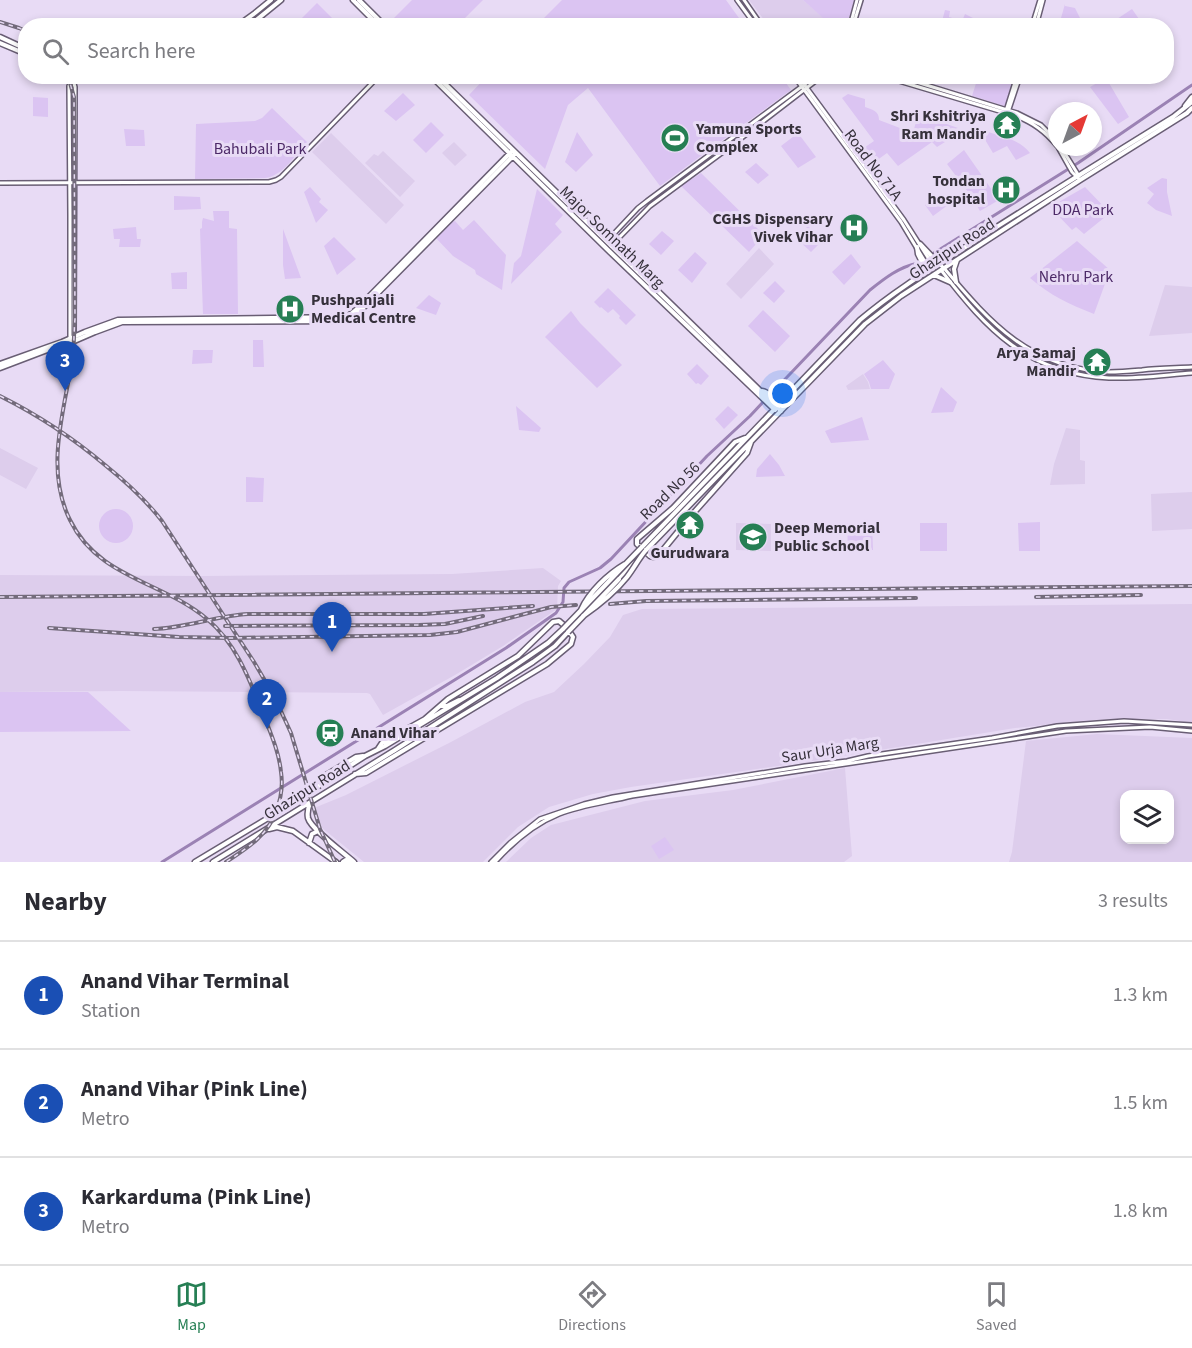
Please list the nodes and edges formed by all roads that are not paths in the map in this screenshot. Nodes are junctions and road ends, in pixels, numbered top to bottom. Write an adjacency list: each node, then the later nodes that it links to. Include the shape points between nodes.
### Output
1 (271, 0): 9 (main road)
2 (281, 0): 10 (main road)
3 (353, 0): 11 (main road)
4 (359, 0): 12 (main road)
5 (737, 0): 13 (street)
6 (744, 0): 14 (street)
7 (859, 0): 15 (street)
8 (1041, 0): 16 (street)
9 (243, 18)
10 (259, 18)
11 (371, 18)
12 (377, 18)
13 (750, 18)
14 (756, 18)
15 (853, 18)
16 (1036, 18)
17 (0, 37): 19 (main road)
18 (0, 43): 20 (main road)
19 (18, 44)
20 (18, 51)
21 (75, 84): 47 (street)
22 (372, 84): 47 (street, via 276,180)
23 (440, 84): 38 (main road, Major Somnath Marg)
24 (445, 84): 38 (main road, Major Somnath Marg)
25 (801, 84): 32 (street, Road No 71A)
26 (802, 84): 32 (street, Road No 71A)
27 (807, 84): 32 (street)
28 (809, 84): 32 (street)
29 (911, 84): 36 (street)
30 (922, 84): 36 (street)
31 (1016, 84): 36 (street)
32 (804, 87): 39 (street); 40 (street); 50 (street, Road No 71A, via 890,201)
33 (1192, 97): 37 (main road)
34 (1192, 102): 35 (main road)
35 (1190, 107): 37 (main road); 44 (main road, Ghazipur Road, via 1187,113)
36 (1007, 111): 41 (street, via 1033,120)
37 (1180, 111): 44 (main road, Ghazipur Road)
38 (473, 115): 42 (main road, Major Somnath Marg)
39 (756, 120): 40 (street); 45 (street)
40 (760, 125): 46 (street)
41 (1048, 131)
42 (512, 153): 49 (main road, Major Somnath Marg); 60 (main road, via 349,320 122,322)
43 (1064, 156): 44 (street)
44 (1076, 175): 53 (main road, Ghazipur Road); 55 (main road, Ghazipur Road)
45 (680, 176): 46 (street); 49 (street, via 638,208)
46 (684, 181): 51 (street, via 641,214)
47 (72, 182): 48 (street); 60 (street)
48 (0, 183)
49 (605, 243): 51 (main road, Major Somnath Marg)
50 (918, 246): 52 (main road); 52 (main road)
51 (609, 248): 66 (main road, Major Somnath Marg)
52 (924, 255): 54 (main road); 54 (main road)
53 (957, 260): 56 (main road, Ghazipur Road); 59 (main road)
54 (929, 263): 55 (main road); 55 (main road)
55 (931, 269): 56 (street); 58 (main road); 64 (main road, Ghazipur Road, via 860,320)
56 (943, 269): 57 (main road, Ghazipur Road); 59 (street)
57 (934, 275): 58 (main road, Ghazipur Road); 59 (main road)
58 (928, 279): 65 (main road, Ghazipur Road, via 865,324)
59 (953, 283): 62 (street, via 995,325 1050,359 1108,372); 63 (street, via 978,316 1014,348 1059,369 1116,378)
60 (72, 340): 61 (main road)
61 (0, 366)
62 (1192, 367)
63 (1192, 373)
64 (783, 399): 65 (main road); 66 (main road)
65 (790, 402): 67 (main road, Ghazipur Road)
66 (774, 405): 67 (main road, Major Somnath Marg); 68 (main road)
67 (780, 413): 69 (main road, Ghazipur Road)
68 (762, 422): 69 (main road); 70 (main road)
69 (766, 426): 71 (main road, Ghazipur Road)
70 (747, 437): 71 (main road, Road No 56, via 735,442 673,508 637,539 637,544 650,556 658,555 747,453); 72 (main road)
71 (752, 441): 72 (main road)
72 (644, 548): 73 (main road, bridge); 73 (main road, bridge, via 640,557)
73 (582, 615): 74 (main road, bridge, via 529,657); 76 (main road, Ghazipur Road, bridge, via 555,646)
74 (462, 699): 75 (main road); 81 (main road, Ghazipur Road)
75 (440, 706): 77 (main road, via 518,656 553,622 561,622 573,635 571,644 547,664); 81 (main road)
76 (444, 719): 77 (main road); 84 (main road, Ghazipur Road)
77 (448, 725): 84 (main road, via 366,773)
78 (1192, 725): 80 (street, Saur Urja Marg, via 1124,722 1058,726)
79 (1192, 731): 82 (street, Saur Urja Marg, via 1150,727 1066,731)
80 (947, 744): 82 (street); 83 (street, Saur Urja Marg)
81 (378, 749): 89 (main road, Ghazipur Road)
82 (948, 749): 83 (street, Saur Urja Marg)
83 (787, 771): 95 (street, Saur Urja Marg, via 632,793 548,815 510,843)
84 (356, 774): 85 (main road, Ghazipur Road)
85 (310, 802): 86 (main road, Ghazipur Road); 87 (main road, via 308,819)
86 (267, 829): 88 (main road, via 289,829); 90 (main road, Ghazipur Road)
87 (318, 831): 88 (main road); 94 (main road)
88 (309, 843): 91 (main road)
89 (195, 862)
90 (213, 862)
91 (336, 862)
92 (343, 862): 93 (main road)
93 (349, 862)
94 (354, 862)
95 (493, 862)

